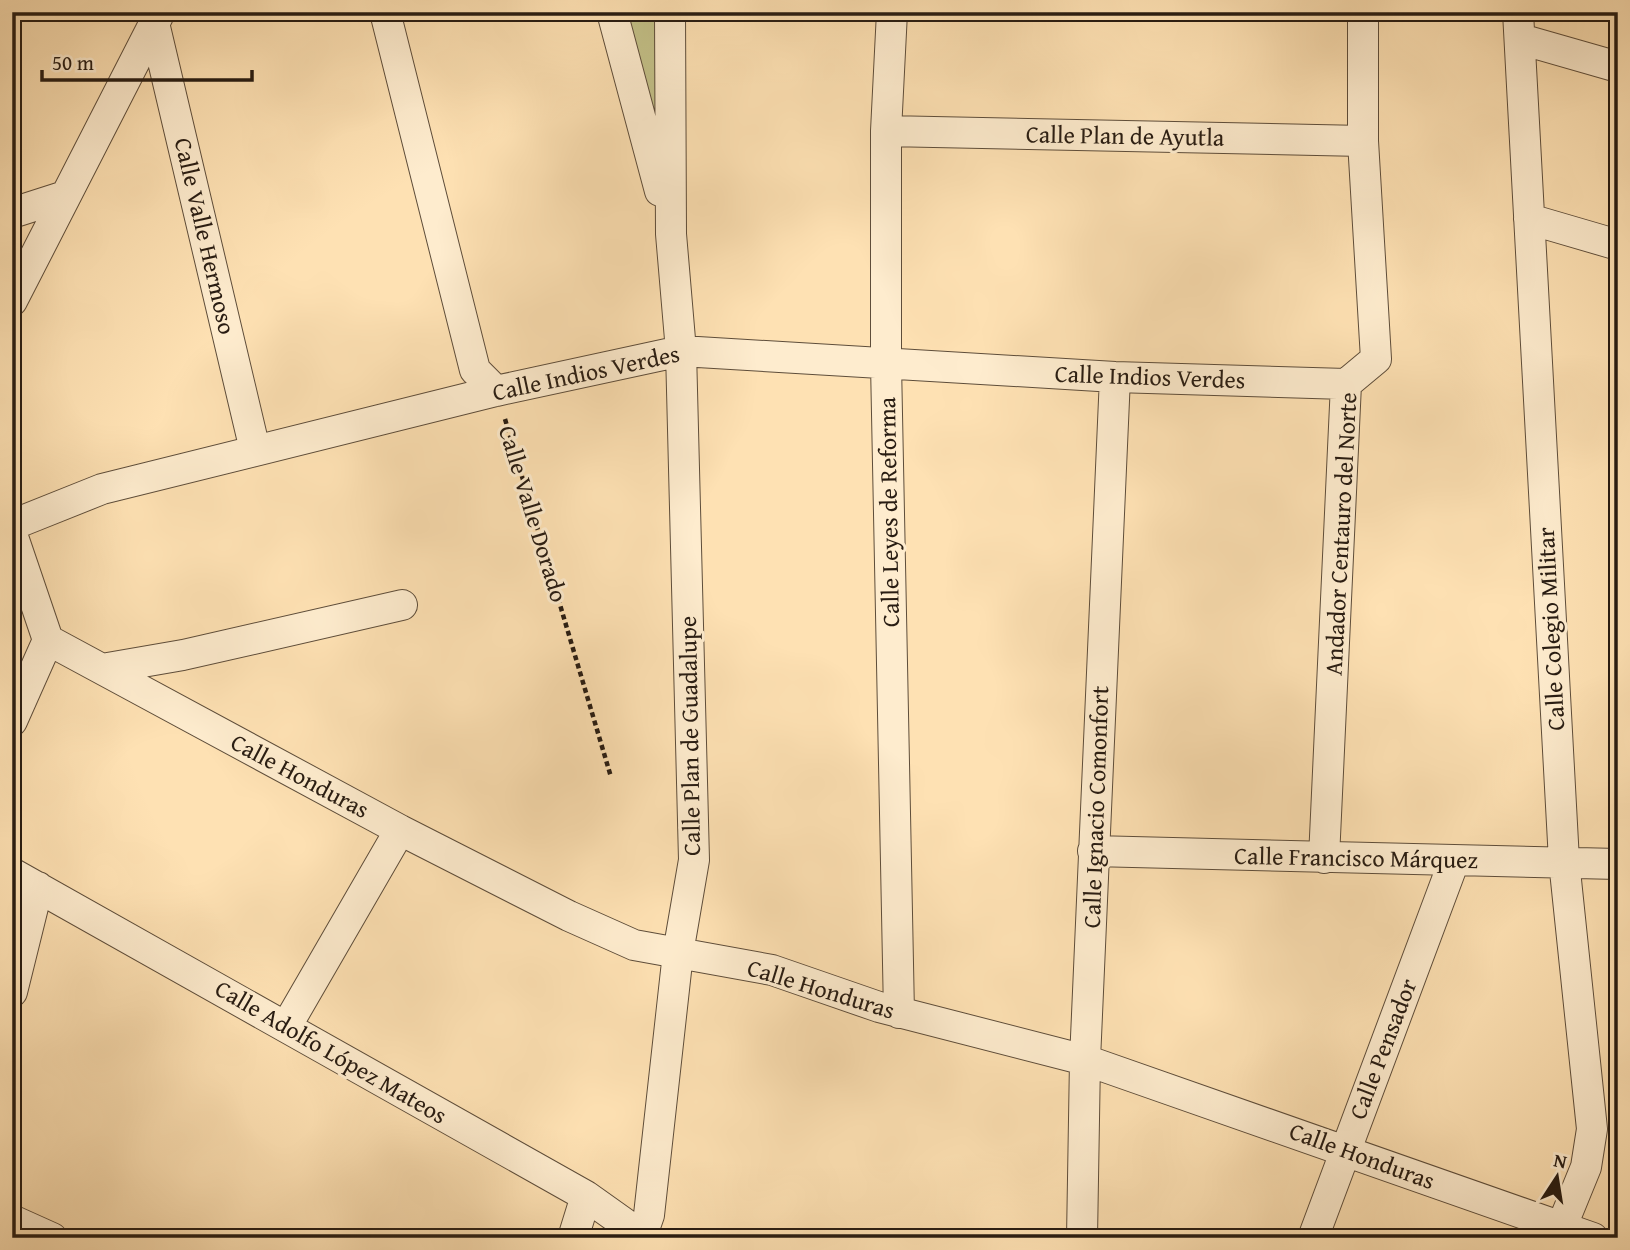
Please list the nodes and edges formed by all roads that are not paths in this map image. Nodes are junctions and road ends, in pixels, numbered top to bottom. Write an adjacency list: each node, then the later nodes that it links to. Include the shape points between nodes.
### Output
1 (385, 12): 21 (street, via 475,370)
2 (612, 12): 14 (street, Calle Plan de Guadalupe)
3 (670, 12): 14 (street, Calle Plan de Guadalupe)
4 (892, 12): 9 (street, Calle Leyes de Reforma)
5 (1363, 12): 10 (street, Andador Centauro del Norte)
6 (157, 18): 11 (street); 22 (street, Calle Valle Hermoso)
7 (1519, 26): 8 (street); 13 (street, Calle Colegio Militar)
8 (1618, 67)
9 (886, 131): 10 (street, Calle Plan de Ayutla); 18 (street, Calle Leyes de Reforma)
10 (1363, 141): 20 (street, Andador Centauro del Norte, via 1376,359)
11 (65, 196): 12 (street); 16 (street)
12 (12, 213)
13 (1530, 219): 15 (street); 33 (street, Calle Colegio Militar)
14 (671, 234): 17 (street, Calle Plan de Guadalupe)
15 (1618, 245)
16 (12, 301)
17 (681, 351): 18 (street, Calle Indios Verdes); 21 (street, Calle Indios Verdes); 36 (street, Calle Plan de Guadalupe, via 694,860)
18 (886, 364): 19 (street, Calle Indios Verdes); 38 (street, Calle Leyes de Reforma)
19 (1115, 377): 20 (street, Calle Indios Verdes); 30 (street, Calle Ignacio Comonfort)
20 (1346, 384): 31 (street, Andador Centauro del Norte)
21 (496, 391): 22 (street, Calle Indios Verdes)
22 (255, 450): 23 (street, Calle Indios Verdes, via 102,489)
23 (12, 525)
24 (12, 534): 26 (street)
25 (402, 605): 27 (street, via 183,655)
26 (48, 640): 27 (street, Calle Honduras); 28 (street)
27 (102, 668): 29 (street, Calle Honduras)
28 (12, 721)
29 (400, 830): 36 (street, Calle Honduras, via 634,945); 39 (street)
30 (1093, 851): 31 (street, Calle Francisco Márquez); 40 (street, Calle Ignacio Comonfort)
31 (1324, 858): 32 (street, Calle Francisco Márquez)
32 (1454, 861): 33 (street, Calle Francisco Márquez); 41 (street, Calle Pensador)
33 (1564, 861): 34 (street, Calle Francisco Márquez); 44 (street, Calle Colegio Militar, via 1592,1129 1586,1167)
34 (1618, 864)
35 (25, 880): 37 (street); 39 (street, Calle Adolfo López Mateos)
36 (677, 953): 38 (street, Calle Honduras, via 772,970); 45 (street, Calle Plan de Guadalupe)
37 (12, 992)
38 (899, 1013): 40 (street, Calle Honduras)
39 (286, 1027): 42 (street, Calle Adolfo López Mateos)
40 (1085, 1060): 41 (street, Calle Honduras); 48 (street, Calle Ignacio Comonfort)
41 (1346, 1150): 44 (street, Calle Honduras); 49 (street, Calle Pensador)
42 (586, 1196): 45 (street, Calle Adolfo López Mateos); 47 (street)
43 (12, 1220): 46 (street)
44 (1559, 1233): 50 (street, Calle Honduras)
45 (643, 1237)
46 (52, 1238)
47 (573, 1238)
48 (1082, 1238)
49 (1313, 1238)
50 (1593, 1238)

